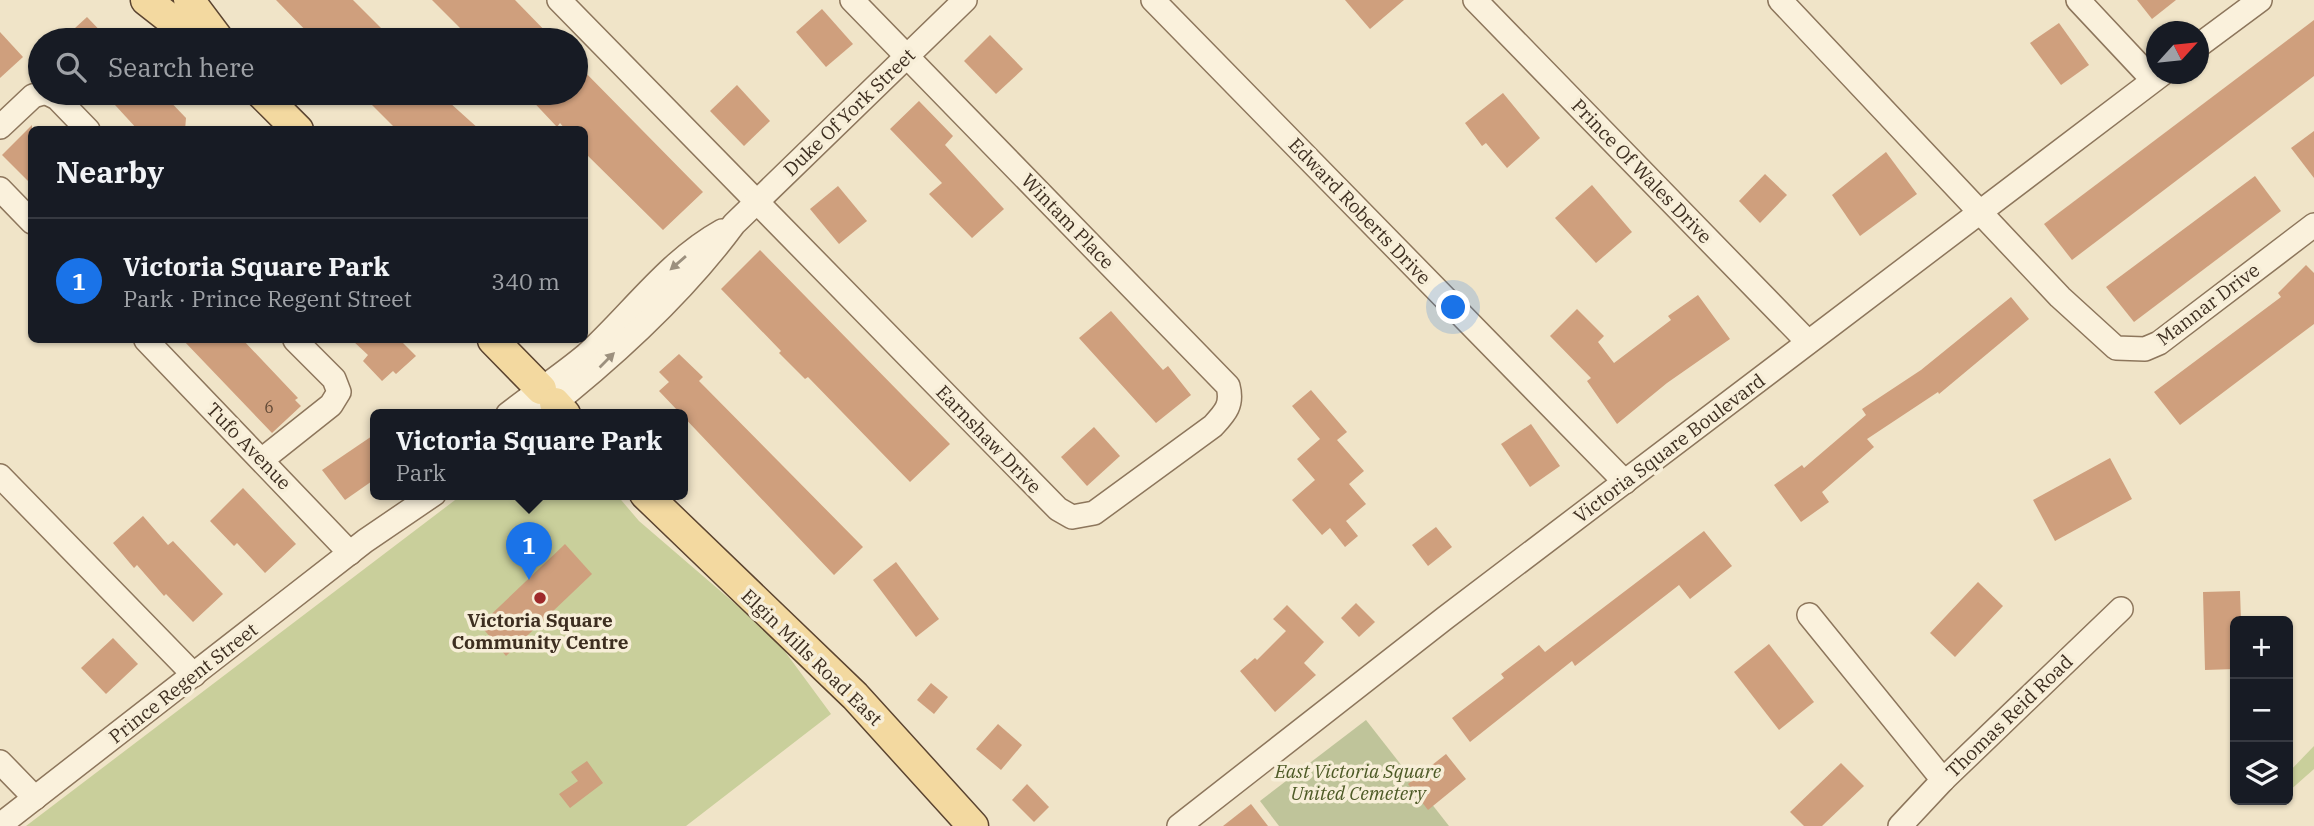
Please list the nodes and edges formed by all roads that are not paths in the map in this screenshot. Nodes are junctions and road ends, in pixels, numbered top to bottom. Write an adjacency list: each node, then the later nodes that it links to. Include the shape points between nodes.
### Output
1 (146, 0): 11 (main road)
2 (189, 0): 12 (main road)
3 (559, 0): 13 (street)
4 (852, 0): 16 (street, Wintam Place)
5 (965, 0): 16 (street, Duke Of York Street)
6 (1153, 0): 39 (street, Edward Roberts Drive)
7 (1475, 0): 30 (street, Prince Of Wales Drive)
8 (1780, 0): 27 (street, Mannar Drive)
9 (2078, 0): 17 (street)
10 (2260, 0): 15 (street)
11 (182, 28)
12 (210, 28)
13 (586, 28)
14 (588, 30): 26 (street)
15 (2209, 38)
16 (907, 56): 26 (street, Duke Of York Street); 34 (street, Wintam Place)
17 (2146, 65)
18 (2149, 84): 27 (street, Victoria Square Boulevard)
19 (28, 101): 24 (street)
20 (64, 105): 22 (street)
21 (273, 105): 23 (main road)
22 (84, 126)
23 (294, 126)
24 (0, 127)
25 (0, 189): 28 (street)
26 (757, 202): 34 (street, Earnshaw Drive, via 1058,509 1072,517 1094,513 1213,426 1227,412); 35 (street, Duke Of York Street, via 662,277 584,356)
27 (1980, 211): 29 (street, Mannar Drive, via 2095,332 2116,348 2129,351 2159,343); 30 (street, Victoria Square Boulevard)
28 (28, 218)
29 (2314, 225)
30 (1808, 342): 39 (street, Victoria Square Boulevard)
31 (149, 343): 37 (street, Tufo Avenue)
32 (298, 343): 37 (street, via 334,379 339,392 331,405)
33 (496, 343): 35 (main road)
34 (1228, 386)
35 (550, 405): 36 (street)
36 (531, 409)
37 (263, 460): 43 (street, Tufo Avenue)
38 (0, 476): 46 (street)
39 (1625, 482): 52 (street, Victoria Square Boulevard)
40 (406, 500): 43 (street, Prince Regent Street)
41 (425, 500): 43 (street, Prince Regent Street)
42 (651, 500): 51 (main road, Elgin Mills Road East, via 855,696)
43 (358, 547): 46 (street, Prince Regent Street)
44 (2121, 609): 48 (street, Thomas Reid Road)
45 (1809, 615): 48 (street)
46 (194, 675): 49 (street, Prince Regent Street)
47 (0, 762): 49 (street)
48 (1943, 780): 53 (street, Thomas Reid Road)
49 (35, 798): 50 (street, Prince Regent Street)
50 (0, 825)
51 (973, 826)
52 (1179, 826)
53 (1900, 826)

